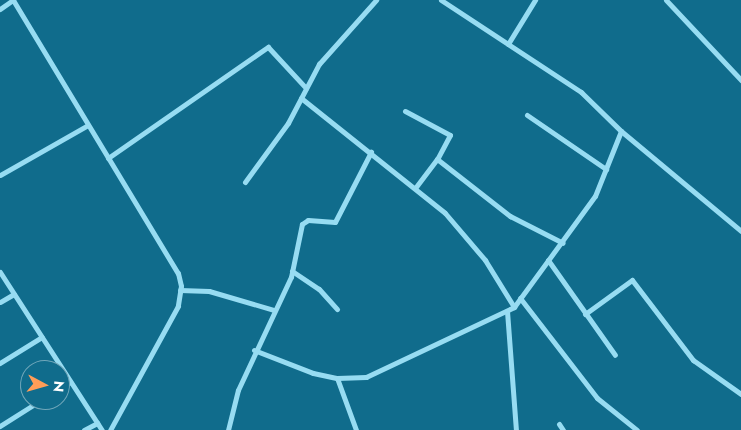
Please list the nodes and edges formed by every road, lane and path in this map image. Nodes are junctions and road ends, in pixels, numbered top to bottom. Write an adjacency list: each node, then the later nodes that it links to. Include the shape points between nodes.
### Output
1 (13, 0): 6 (street); 13 (street)
2 (376, 0): 9 (street, via 319,64)
3 (441, 0): 7 (street)
4 (535, 0): 7 (street)
5 (666, 0): 8 (street)
6 (0, 9)
7 (508, 44): 14 (street, via 581,92)
8 (741, 80)
9 (306, 88): 10 (street); 16 (street, via 268,47)
10 (300, 98): 15 (street); 20 (street, via 288,123)
11 (405, 111): 17 (street, via 450,135)
12 (527, 115): 18 (street)
13 (88, 126): 16 (street); 19 (street)
14 (621, 131): 18 (street); 22 (street)
15 (371, 152): 21 (street); 25 (street, via 335,222 308,220 302,224)
16 (108, 158): 27 (street, via 178,273)
17 (437, 159): 21 (street); 23 (street, via 510,216)
18 (606, 169): 23 (street, via 595,196)
19 (0, 175)
20 (246, 182)
21 (415, 188): 31 (street, via 445,213 485,260)
22 (741, 231)
23 (563, 243): 24 (street)
24 (548, 260): 29 (street); 35 (street)
25 (292, 271): 32 (street, via 319,290); 33 (street)
26 (0, 272): 28 (street)
27 (180, 290): 33 (street, via 209,291); 50 (street, via 178,306)
28 (14, 294): 30 (street); 36 (street)
29 (520, 298): 31 (street); 55 (street, via 596,398)
30 (0, 302)
31 (514, 307): 34 (street)
32 (336, 309)
33 (274, 310): 37 (street)
34 (507, 310): 41 (street, via 366,377); 53 (street)
35 (585, 314): 38 (street); 43 (street, via 632,280 694,360)
36 (42, 337): 39 (street); 40 (street)
37 (254, 350): 41 (street); 51 (street, via 230,412)
38 (615, 355)
39 (56, 360)
40 (0, 363)
41 (337, 378): 52 (street)
42 (70, 382): 45 (street)
43 (741, 394)
44 (25, 410): 47 (street)
45 (97, 423): 48 (street); 49 (street)
46 (559, 424): 54 (street)
47 (0, 426)
48 (84, 430)
49 (102, 430)
50 (110, 430)
51 (228, 430)
52 (356, 430)
53 (516, 430)
54 (563, 430)
55 (637, 430)

